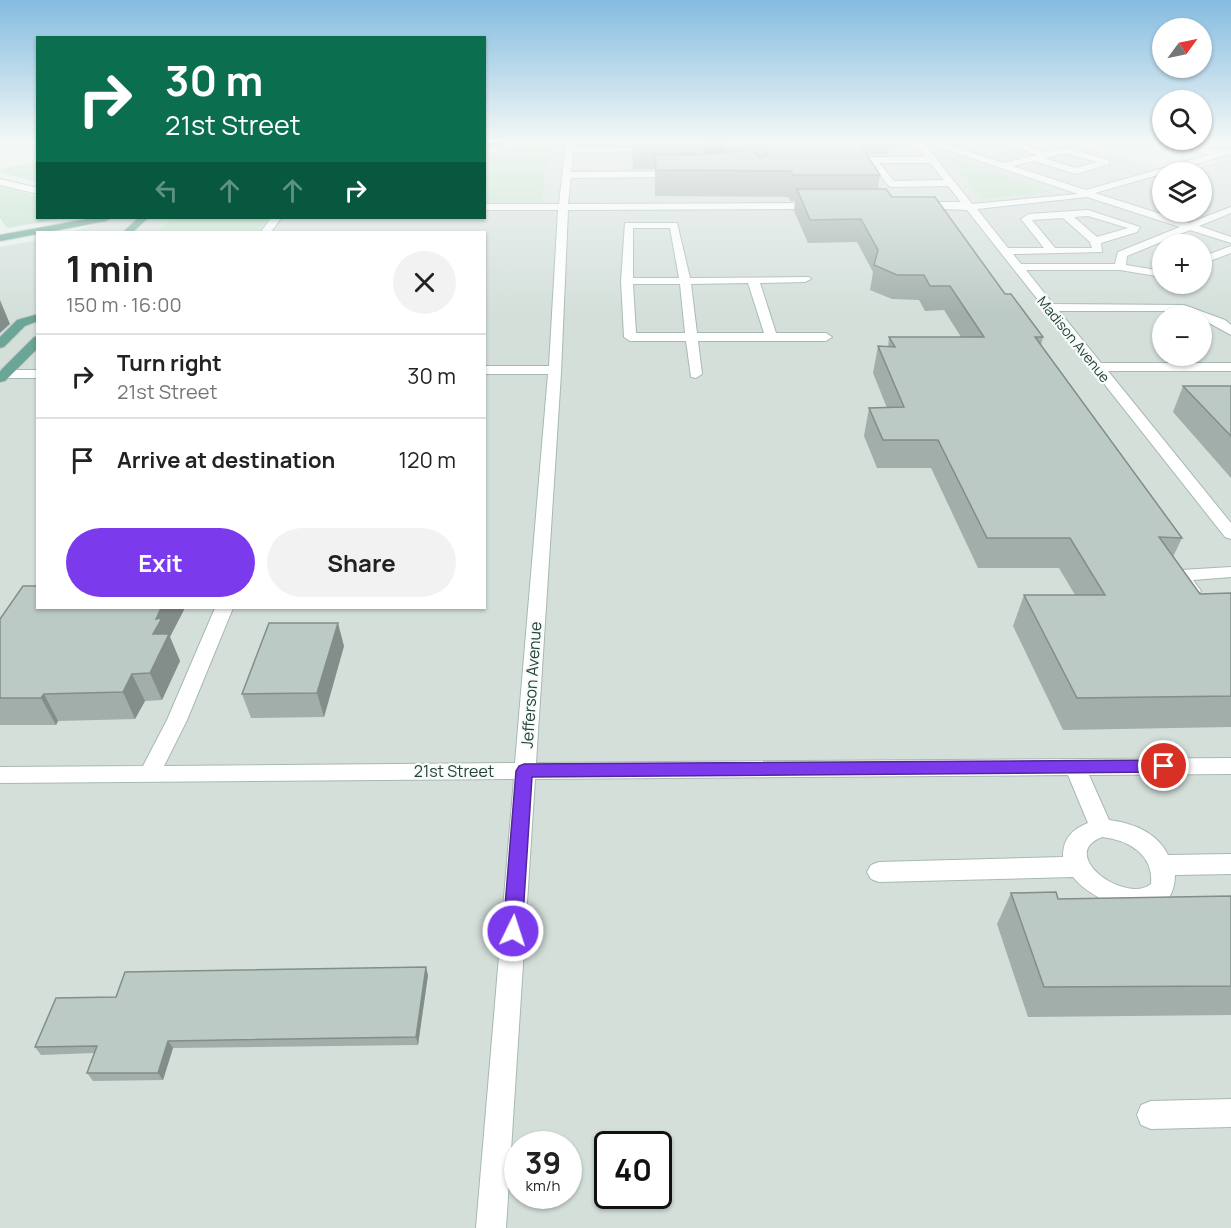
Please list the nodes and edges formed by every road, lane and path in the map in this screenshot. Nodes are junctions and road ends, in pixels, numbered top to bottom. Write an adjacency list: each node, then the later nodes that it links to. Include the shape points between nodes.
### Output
1 (563, 199): 13 (street, Jefferson Avenue)
2 (593, 199): 13 (street)
3 (740, 199): 10 (street)
4 (927, 199): 9 (street)
5 (963, 199): 11 (street, Madison Avenue)
6 (1035, 199): 11 (street)
7 (1105, 199): 18 (street)
8 (908, 205): 9 (street)
9 (931, 205): 11 (street)
10 (825, 206)
11 (968, 206): 28 (street, Madison Avenue)
12 (486, 207): 13 (street)
13 (562, 207): 49 (street, Jefferson Avenue)
14 (1231, 210): 18 (street)
15 (1065, 214): 26 (street); 26 (street, via 1096,214 1135,227); 29 (street, via 1026,219)
16 (101, 219): 19 (main road)
17 (142, 219): 23 (main road)
18 (1188, 226): 25 (street); 32 (street, via 1122,254)
19 (52, 228): 20 (main road); 22 (main road)
20 (36, 231)
21 (36, 231): 24 (main road)
22 (74, 231)
23 (129, 231)
24 (0, 238)
25 (1231, 240)
26 (1095, 241): 29 (street, via 1098,249)
27 (1231, 249): 30 (street)
28 (1004, 251): 29 (street); 31 (street, Madison Avenue)
29 (1052, 251)
30 (1212, 257)
31 (1016, 267): 32 (street); 38 (street, Madison Avenue)
32 (1120, 267): 33 (street)
33 (1152, 272)
34 (805, 279): 35 (street)
35 (753, 280): 37 (street); 42 (street)
36 (627, 281): 37 (street); 37 (street, via 628,225 674,225); 41 (street, via 630,338)
37 (685, 281): 41 (street)
38 (1049, 307): 40 (street, via 1184,308); 46 (street, Madison Avenue)
39 (36, 318): 45 (main road, via 21,323)
40 (1231, 331)
41 (692, 337): 42 (street); 51 (street)
42 (771, 337): 43 (street)
43 (826, 337)
44 (36, 342): 52 (main road)
45 (0, 344)
46 (1097, 367): 47 (street); 53 (street, Madison Avenue)
47 (1231, 368)
48 (486, 370): 49 (street)
49 (555, 370): 59 (street, Jefferson Avenue)
50 (36, 374): 52 (street)
51 (696, 374)
52 (1, 375)
53 (1231, 534)
54 (1231, 572): 55 (street, via 1181,575)
55 (1200, 604)
56 (224, 609): 60 (street, via 177,720)
57 (1231, 765): 58 (street, 21st Street)
58 (1075, 767): 59 (street, 21st Street); 62 (street)
59 (524, 771): 60 (street, 21st Street); 69 (street, Jefferson Avenue)
60 (149, 774): 61 (street, 21st Street)
61 (0, 775)
62 (1101, 828): 64 (street, via 1115,829 1144,843); 65 (street, via 1089,830 1074,844)
63 (1231, 864): 64 (street)
64 (1163, 865): 65 (street, via 1163,888 1143,900 1128,900 1098,889)
65 (1078, 867): 66 (street)
66 (879, 872)
67 (1231, 1113): 68 (street)
68 (1151, 1115)
69 (491, 1228)

